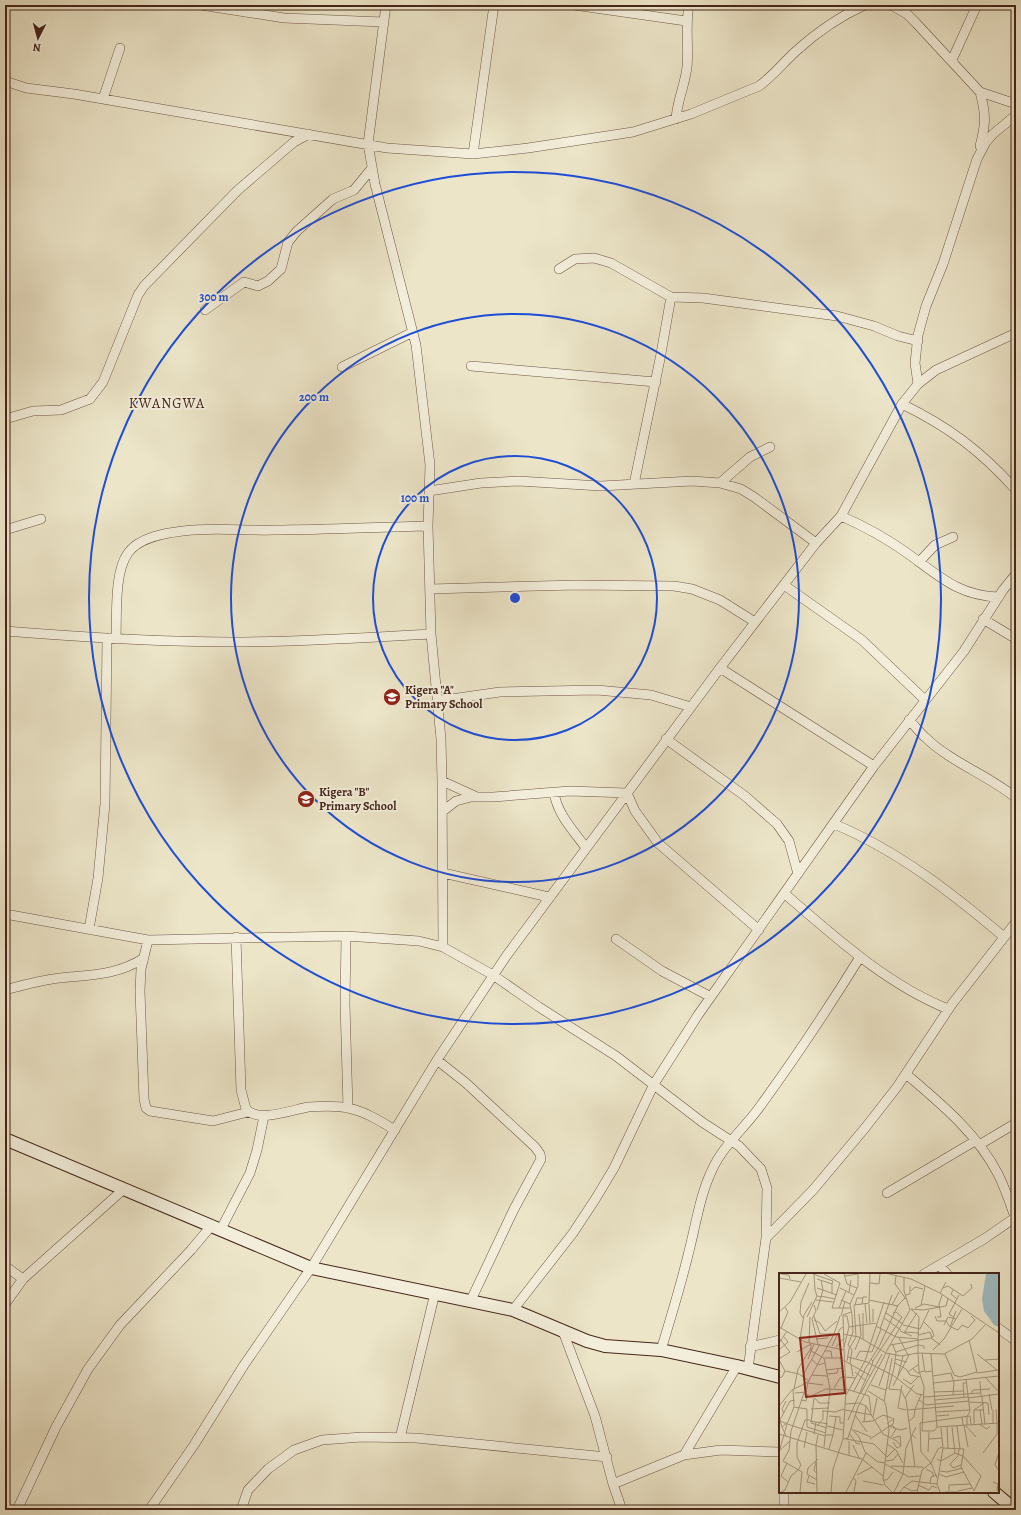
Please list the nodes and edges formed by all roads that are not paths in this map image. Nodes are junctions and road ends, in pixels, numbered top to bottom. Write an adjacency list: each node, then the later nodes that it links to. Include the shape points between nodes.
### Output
1 (201, 5): 10 (street, via 284,18)
2 (386, 5): 10 (street)
3 (494, 5): 21 (street)
4 (574, 5): 9 (street)
5 (689, 5): 9 (street)
6 (865, 5): 18 (street, via 824,27 759,86)
7 (891, 5): 12 (street, via 907,14)
8 (977, 5): 12 (street)
9 (686, 21): 18 (street, via 687,68)
10 (383, 22): 20 (street)
11 (120, 48): 15 (street)
12 (952, 60): 14 (street)
13 (5, 81): 15 (street, via 26,88)
14 (980, 92): 16 (street); 22 (street, via 986,116)
15 (103, 99): 19 (street)
16 (1016, 104)
17 (1016, 115): 22 (street, via 993,134)
18 (676, 119): 21 (street, via 619,135)
19 (311, 134): 20 (street); 35 (street, via 294,142 238,190 144,286 103,382 90,399 61,410 33,411)
20 (368, 144): 21 (street, via 388,148); 23 (street)
21 (473, 154)
22 (977, 159): 29 (street, via 943,264 926,306)
23 (372, 168): 26 (street, via 354,190 325,205 297,230 288,242 281,269 268,281 258,286 244,282); 27 (street)
24 (559, 269): 25 (street, via 575,259 600,259)
25 (671, 297): 29 (street, via 703,298 837,316); 32 (street)
26 (204, 310)
27 (413, 332): 31 (street); 40 (street, via 425,414 430,465)
28 (1016, 333): 33 (street, via 936,370)
29 (918, 341): 33 (street, via 915,363)
30 (471, 366): 32 (street, via 633,378)
31 (342, 367)
32 (656, 382): 38 (street)
33 (918, 384): 34 (street)
34 (902, 404): 39 (street, via 970,444); 41 (street)
35 (5, 419)
36 (770, 447): 37 (street, via 750,457)
37 (720, 483): 38 (street, via 692,481); 46 (street, via 741,490 754,498)
38 (634, 484): 40 (street, via 601,486 498,482)
39 (1016, 490)
40 (429, 491): 43 (street)
41 (841, 516): 46 (street); 47 (street, via 863,526)
42 (41, 519): 44 (street)
43 (428, 526): 50 (street); 56 (street, via 256,531 199,529 148,539 131,550 122,567)
44 (5, 530)
45 (953, 537): 47 (street, via 935,545)
46 (816, 543): 49 (street)
47 (918, 562): 51 (street, via 948,584 961,590)
48 (1016, 574): 51 (street)
49 (784, 585): 53 (street); 59 (street, via 862,640)
50 (430, 589): 53 (street, via 576,585 674,586 692,589 720,600); 55 (street)
51 (999, 597): 52 (street)
52 (984, 619): 57 (street); 59 (street, via 964,651)
53 (755, 622): 58 (street)
54 (5, 631): 56 (street)
55 (431, 634): 56 (street, via 295,641); 60 (street)
56 (112, 639): 79 (street, via 105,804 98,878)
57 (1016, 639)
58 (720, 668): 61 (street); 64 (street)
59 (925, 700): 62 (street)
60 (437, 701): 61 (street, via 494,693 598,690 651,695); 65 (street)
61 (691, 707): 63 (street)
62 (910, 720): 64 (street); 69 (street, via 927,739 952,757 1000,784)
63 (666, 739): 67 (street); 74 (street, via 745,796 777,824 789,841)
64 (874, 766): 71 (street)
65 (442, 781): 68 (street); 70 (street)
66 (554, 792): 67 (street); 68 (street); 72 (street, via 560,812)
67 (627, 793): 72 (street); 80 (street, via 635,810 658,843)
68 (475, 796): 70 (street, via 456,801)
69 (1016, 798)
70 (443, 811): 73 (street)
71 (834, 824): 74 (street); 83 (street, via 876,843 904,861 970,908)
72 (586, 848): 76 (street)
73 (443, 874): 76 (street); 86 (street)
74 (798, 874): 75 (street)
75 (785, 894): 80 (street); 87 (street)
76 (549, 897): 89 (street)
77 (5, 914): 79 (street)
78 (1016, 922): 83 (street)
79 (89, 929): 85 (street)
80 (759, 930): 91 (street)
81 (346, 936): 82 (street); 86 (street, via 398,939); 96 (street)
82 (236, 937): 85 (street); 97 (street, via 241,1090)
83 (1004, 937): 92 (street)
84 (616, 939): 91 (street, via 662,971)
85 (148, 940): 88 (street)
86 (443, 946): 89 (street)
87 (860, 957): 92 (street, via 913,993); 102 (street, via 831,1005 769,1094)
88 (144, 958): 90 (street, via 117,971 44,981); 97 (street, via 140,1006 146,1108 207,1121)
89 (493, 975): 93 (street); 95 (street)
90 (5, 990)
91 (711, 997): 95 (street)
92 (948, 1009): 94 (street)
93 (437, 1060): 100 (street); 116 (street, via 466,1083 535,1147 541,1160 514,1208)
94 (906, 1074): 103 (street, via 958,1120); 108 (street, via 813,1190)
95 (654, 1084): 102 (street); 118 (street, via 614,1168 596,1198 573,1233)
96 (348, 1108): 98 (street, via 314,1107); 100 (street, via 368,1115)
97 (248, 1112): 98 (street)
98 (264, 1116): 107 (street, via 250,1173)
99 (1016, 1123): 103 (street)
100 (394, 1130): 111 (street)
101 (5, 1138): 104 (street)
102 (731, 1141): 108 (street, via 756,1164 765,1180 768,1202); 124 (street, via 712,1169 702,1197 683,1276)
103 (977, 1143): 105 (street); 106 (street, via 998,1174)
104 (124, 1189): 107 (street); 114 (street)
105 (887, 1193)
106 (1016, 1217): 110 (street)
107 (217, 1227): 111 (street); 136 (street, via 191,1250 120,1325 88,1369 56,1427)
108 (766, 1238): 123 (street)
109 (5, 1266): 114 (street)
110 (940, 1266): 112 (street); 113 (street)
111 (311, 1268): 115 (street); 137 (street)
112 (926, 1273)
113 (946, 1273)
114 (23, 1279): 117 (street)
115 (435, 1293): 116 (street); 127 (street)
116 (471, 1300): 118 (street)
117 (5, 1304)
118 (513, 1310): 119 (street)
119 (562, 1329): 124 (street, via 605,1346); 130 (street, via 595,1416)
120 (999, 1329): 122 (street)
121 (779, 1340): 123 (street)
122 (1016, 1341)
123 (750, 1347): 125 (street)
124 (661, 1350): 125 (street)
125 (742, 1367): 126 (street); 129 (street)
126 (779, 1377)
127 (400, 1438): 130 (street); 138 (street, via 322,1440 294,1450 268,1469 248,1490)
128 (779, 1452): 129 (street, via 720,1450)
129 (684, 1455): 131 (street)
130 (607, 1457): 131 (street)
131 (613, 1484): 134 (street)
132 (784, 1493): 139 (street)
133 (995, 1493): 135 (street)
134 (619, 1508)
135 (1012, 1509)
136 (17, 1510)
137 (149, 1510)
138 (241, 1510)
139 (784, 1510)

